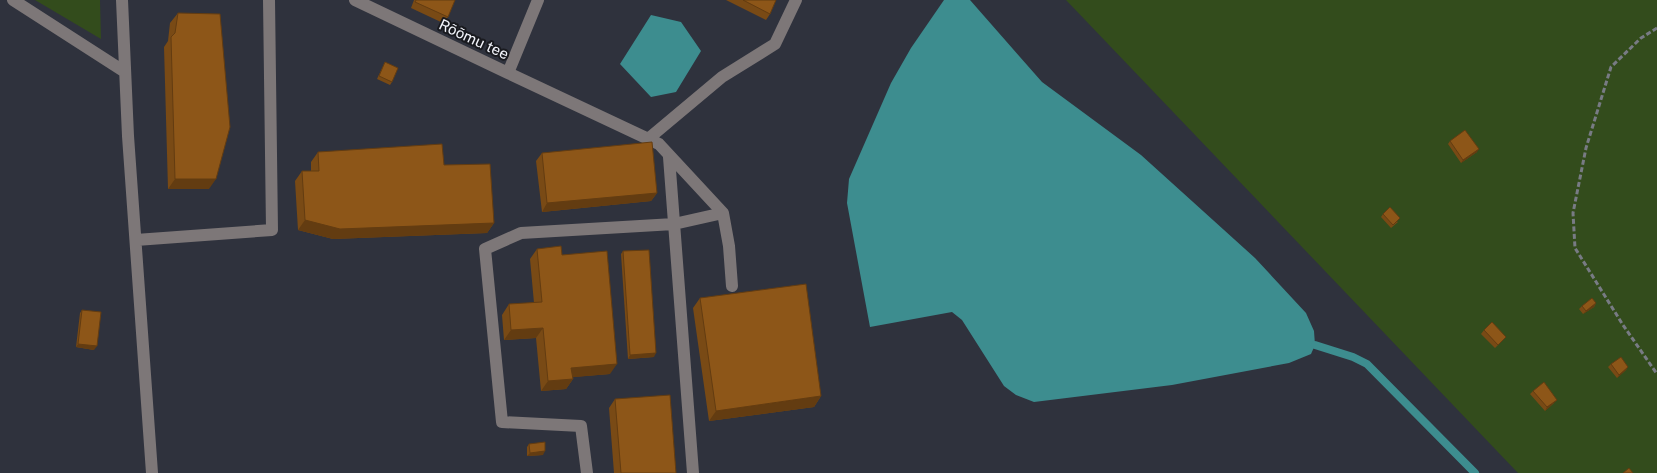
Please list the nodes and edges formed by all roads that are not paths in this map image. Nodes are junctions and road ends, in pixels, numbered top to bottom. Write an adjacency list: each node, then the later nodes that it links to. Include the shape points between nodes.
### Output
1 (13, 0): 7 (street)
2 (122, 0): 7 (street)
3 (269, 0): 13 (street, via 272,230)
4 (355, 0): 8 (street, Rõõmu tee)
5 (538, 0): 8 (street, Rõõmu tee)
6 (796, 0): 9 (street, via 775,44 722,77)
7 (126, 72): 13 (street)
8 (508, 73): 9 (street)
9 (648, 139): 10 (street, via 658,144)
10 (669, 157): 11 (street); 12 (street)
11 (723, 213): 12 (street); 14 (street, via 730,246)
12 (674, 224): 16 (street, via 521,233 485,249 502,422 581,426); 17 (street)
13 (136, 240): 15 (street)
14 (732, 286)
15 (152, 473)
16 (587, 473)
17 (693, 473)

